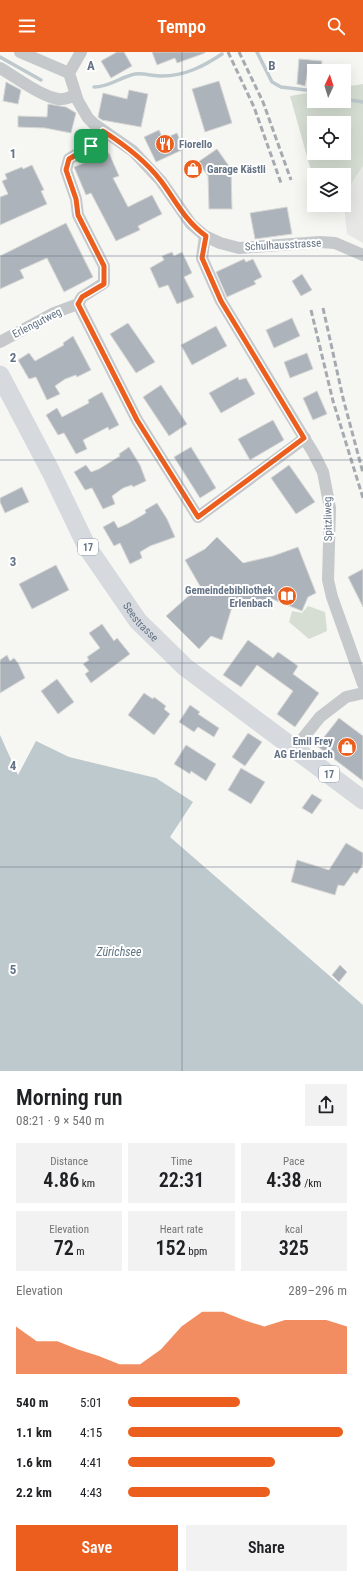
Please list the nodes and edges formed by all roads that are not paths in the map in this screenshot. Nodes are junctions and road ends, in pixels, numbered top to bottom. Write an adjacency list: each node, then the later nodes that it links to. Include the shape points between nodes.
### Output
1 (20, 52): 4 (street)
2 (81, 52): 4 (street)
3 (0, 68): 5 (street, via 55,98 64,99)
4 (70, 72): 5 (street, Schulhausstrasse)
5 (76, 95): 6 (street, Schulhausstrasse, via 88,118)
6 (103, 131): 7 (street, Schulhausstrasse, via 133,151 161,181 191,224); 9 (street, Erlengutweg, via 91,146 69,159 66,165 78,215 104,266 104,284 82,297)
7 (206, 236): 8 (street, Schulhausstrasse, via 220,244 239,248 335,243); 12 (street, Spitzliweg, via 202,258 221,301)
8 (363, 256)
9 (78, 304): 10 (street, Erlengutweg, via 54,313); 12 (street, via 137,420 198,517)
10 (0, 342)
11 (0, 375): 15 (main road, Seestrasse / 17, via 87,547 131,612 185,667)
12 (304, 438): 13 (street, Spitzliweg, via 324,478 330,508 328,580)
13 (363, 684)
14 (363, 693): 15 (street, via 346,697 320,717)
15 (295, 748): 16 (main road, Seestrasse / 17)
16 (363, 800)

